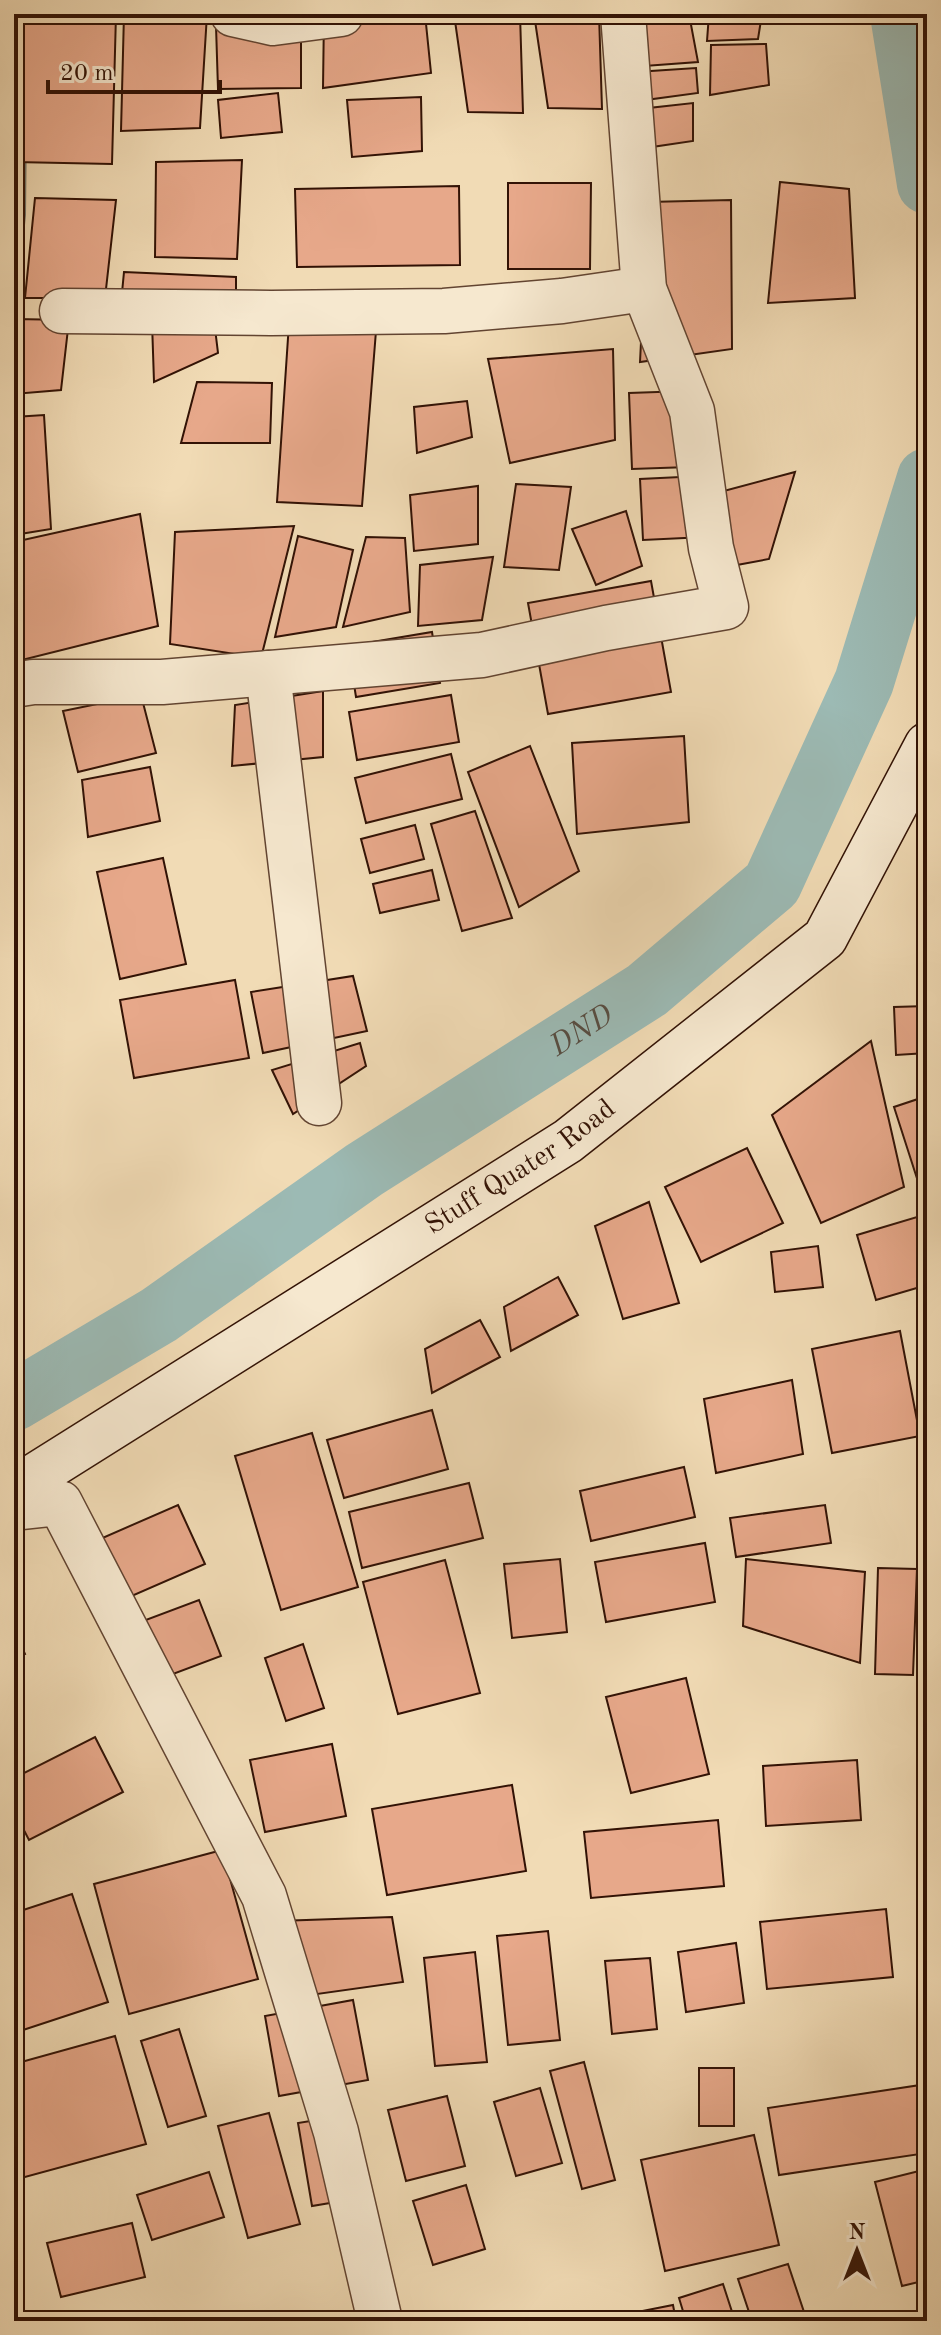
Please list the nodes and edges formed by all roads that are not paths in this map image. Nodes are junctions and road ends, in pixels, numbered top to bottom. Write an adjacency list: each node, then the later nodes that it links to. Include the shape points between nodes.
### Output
1 (233, 14): 2 (street, via 273,23)
2 (341, 14)
3 (623, 14): 4 (street)
4 (644, 289): 5 (street, via 444,311); 6 (street, via 692,411 711,548 726,607 482,655)
5 (62, 311)
6 (268, 673): 7 (street); 9 (street)
7 (14, 685)
8 (927, 745): 10 (street, Stuff Quater Road, via 825,938 568,1141)
9 (319, 1103)
10 (14, 1489)
11 (14, 1508): 12 (street, via 60,1503 264,1896 336,2132)
12 (380, 2321)

